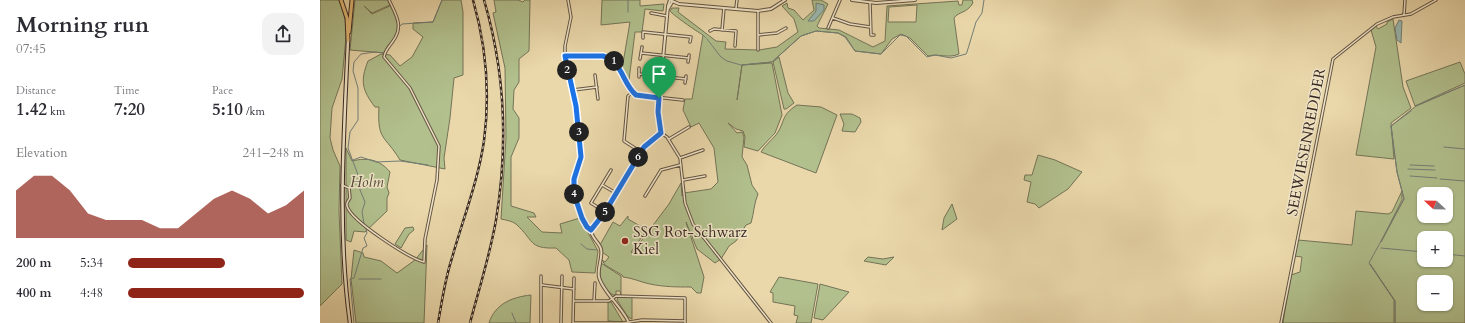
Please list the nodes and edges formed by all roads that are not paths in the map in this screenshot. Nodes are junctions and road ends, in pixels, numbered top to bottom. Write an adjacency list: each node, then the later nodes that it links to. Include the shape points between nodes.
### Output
1 (352, 0): 32 (main road)
2 (389, 0): 66 (street, via 400,30 386,49 384,57 410,88 440,151 424,262 357,221 347,204 350,198 349,188)
3 (568, 0): 39 (street, via 571,17 564,46)
4 (737, 0): 15 (street)
5 (785, 0): 16 (street, via 771,9)
6 (840, 0): 20 (street)
7 (852, 0): 13 (street)
8 (915, 0): 13 (street)
9 (1405, 0): 18 (street)
10 (1436, 0): 18 (street, SEEWIESENREDDER, via 1411,14)
11 (342, 1): 32 (main road, via 347,18)
12 (671, 1): 14 (street); 19 (street)
13 (870, 3): 21 (street)
14 (724, 7): 15 (street); 25 (street)
15 (736, 8): 16 (street)
16 (758, 11): 29 (street)
17 (651, 13): 19 (street)
18 (1404, 15): 93 (street, SEEWIESENREDDER, via 1376,24 1333,59)
19 (667, 16): 28 (street)
20 (833, 18): 21 (street); 24 (street)
21 (870, 27): 30 (street, via 871,35)
22 (737, 28): 27 (street)
23 (786, 28): 29 (street, via 772,34)
24 (828, 28)
25 (722, 30): 26 (street); 27 (street)
26 (710, 31)
27 (736, 31): 34 (street)
28 (665, 35): 31 (street, via 643,32); 33 (street, via 691,37); 40 (street)
29 (758, 35): 36 (street)
30 (874, 35)
31 (643, 38)
32 (348, 40): 66 (main road)
33 (690, 42)
34 (735, 46)
35 (642, 47): 37 (street)
36 (758, 50)
37 (641, 53): 40 (street); 42 (street)
38 (689, 55): 41 (street)
39 (565, 56): 51 (street); 52 (street, via 609,58 619,67)
40 (663, 56): 41 (street); 47 (street)
41 (689, 58): 43 (street)
42 (640, 59)
43 (688, 62)
44 (639, 68): 47 (street, via 639,76)
45 (595, 74): 50 (street)
46 (686, 76): 48 (street)
47 (661, 77): 48 (street); 53 (street)
48 (686, 79): 49 (street)
49 (685, 83)
50 (597, 87): 51 (street); 54 (street)
51 (572, 90): 71 (street, via 581,157 573,187 582,218)
52 (633, 92): 53 (street, via 640,96); 60 (street, via 628,96 624,141)
53 (659, 98): 55 (street); 57 (street)
54 (598, 99)
55 (683, 100)
56 (690, 127): 58 (street)
57 (661, 133): 58 (street); 60 (street)
58 (669, 139): 61 (street)
59 (703, 150): 61 (street)
60 (641, 152): 68 (street)
61 (680, 158): 62 (street)
62 (681, 165): 65 (street); 69 (street, via 661,170)
63 (611, 170): 67 (street)
64 (706, 176): 65 (street)
65 (683, 180): 92 (street, via 687,210 696,230)
66 (342, 185): 85 (main road, via 344,260)
67 (602, 185): 68 (street); 70 (street, via 591,203)
68 (616, 194): 70 (street)
69 (645, 196)
70 (605, 212): 71 (street)
71 (591, 230): 79 (street, via 600,249 599,277)
72 (541, 276): 76 (street)
73 (562, 276): 77 (street)
74 (574, 278): 78 (street)
75 (594, 283): 81 (street)
76 (541, 285): 77 (street); 86 (street)
77 (562, 288): 78 (street); 87 (street)
78 (574, 289): 80 (street)
79 (613, 298): 81 (street, via 609,301); 83 (street); 84 (street, via 684,298)
80 (574, 301): 81 (street); 88 (street)
81 (594, 301)
82 (664, 320): 83 (street); 84 (street); 91 (street)
83 (629, 322): 90 (street)
84 (685, 322)
85 (350, 323)
86 (541, 323)
87 (562, 323)
88 (574, 323): 89 (street)
89 (594, 323): 90 (street)
90 (614, 323)
91 (664, 323)
92 (771, 323)
93 (1281, 323)

